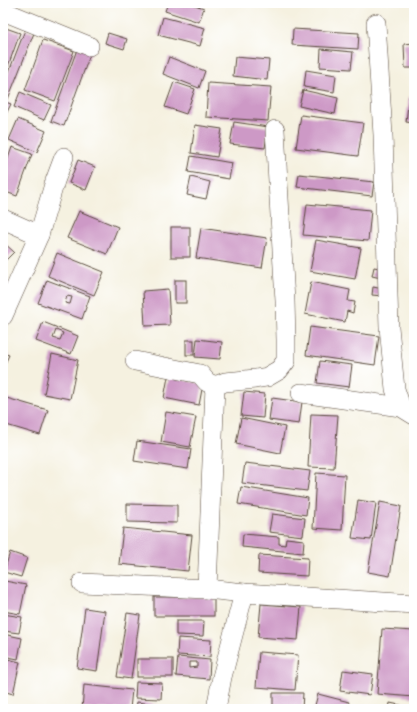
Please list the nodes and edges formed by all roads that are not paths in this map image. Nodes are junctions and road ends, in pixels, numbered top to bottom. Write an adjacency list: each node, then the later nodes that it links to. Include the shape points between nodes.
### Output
1 (3, 11): 3 (street)
2 (376, 23): 12 (street, via 383,135 389,327 395,389)
3 (89, 46)
4 (275, 130): 10 (street, via 286,361 279,370 267,377 225,382)
5 (64, 157): 7 (street)
6 (3, 219): 7 (street)
7 (39, 235): 8 (street)
8 (3, 316)
9 (135, 361): 10 (street, via 200,374)
10 (215, 386): 14 (street)
11 (302, 393): 12 (street)
12 (407, 411)
13 (82, 583): 14 (street)
14 (207, 588): 15 (street)
15 (244, 594): 16 (street); 17 (street)
16 (414, 604)
17 (216, 709)

